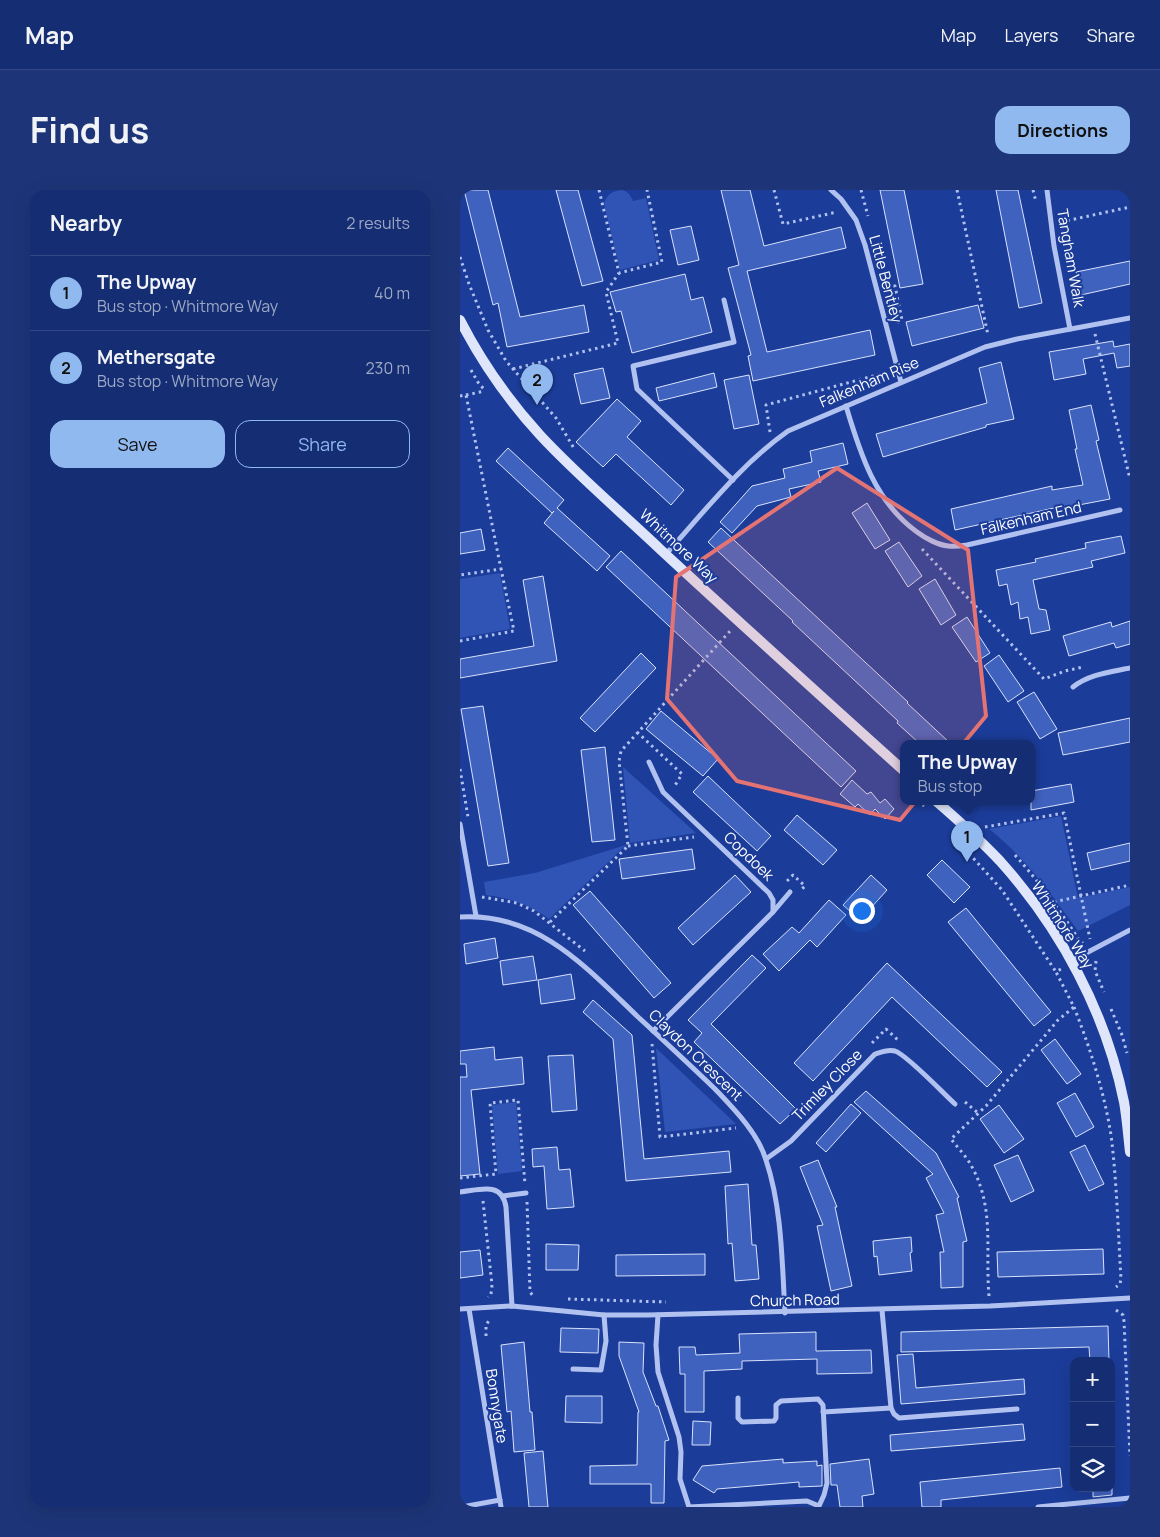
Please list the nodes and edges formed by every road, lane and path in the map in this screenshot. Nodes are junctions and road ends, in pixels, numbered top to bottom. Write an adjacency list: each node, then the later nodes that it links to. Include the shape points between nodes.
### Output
1 (599, 190): 13 (path)
2 (647, 190): 13 (path, via 662,262)
3 (774, 190): 9 (path, via 783,224 839,211)
4 (831, 190): 24 (street, Little Bentley, via 856,220)
5 (861, 190): 10 (path)
6 (957, 190): 21 (path, via 988,332)
7 (1048, 190): 19 (street, Tangham Walk, via 1054,246)
8 (1130, 208): 11 (path)
9 (843, 216)
10 (868, 218)
11 (1060, 222)
12 (460, 257): 23 (path, via 488,330)
13 (619, 273): 23 (path, via 606,292 618,343)
14 (884, 284): 18 (path, via 895,286 902,320)
15 (724, 300): 32 (street, via 734,342 633,366 637,389)
16 (1130, 318): 19 (street, Falkenham Rise)
17 (460, 320): 35 (street, Whitmore Way, via 497,380 539,434)
18 (895, 325)
19 (1070, 329): 24 (street, Falkenham Rise, via 984,347)
20 (1086, 336): 31 (path, via 1096,334)
21 (986, 338)
22 (886, 364): 29 (path, via 888,374 766,405 770,431)
23 (513, 369): 30 (path, via 556,418)
24 (901, 382): 28 (street, Falkenham Rise)
25 (485, 391): 26 (path)
26 (466, 395): 27 (path); 36 (path)
27 (460, 396)
28 (846, 406): 32 (street, Falkenham Rise, via 788,431 769,444); 33 (street, Falkenham End, via 870,476 905,523 925,538 947,546 968,546)
29 (765, 435)
30 (580, 454)
31 (1130, 478)
32 (733, 480): 35 (street, Falkenham Rise)
33 (1120, 510)
34 (922, 548): 40 (path, via 1044,679)
35 (666, 554): 44 (street, Whitmore Way)
36 (502, 569): 37 (path); 39 (path, via 514,631)
37 (460, 575)
38 (731, 629): 52 (path, via 621,751 619,761)
39 (460, 641)
40 (1091, 665)
41 (1130, 668): 42 (street, via 1094,675)
42 (1073, 687)
43 (649, 762): 57 (street, Copdoek, via 663,792 769,892)
44 (900, 767)
45 (922, 805): 47 (path)
46 (940, 805): 63 (street, Whitmore Way, via 1000,861 1039,911)
47 (925, 808)
48 (460, 824): 58 (street)
49 (984, 827): 55 (path, via 1064,813)
50 (952, 835): 64 (path, via 1002,890)
51 (699, 836): 52 (path)
52 (628, 846): 60 (path)
53 (1130, 885): 55 (path)
54 (790, 892): 57 (street)
55 (1080, 896): 56 (path); 62 (path, via 1090,943)
56 (1054, 902)
57 (773, 912): 66 (street)
58 (476, 916): 59 (street, Claydon Crescent); 66 (street, Claydon Crescent, via 502,920 538,934 568,952)
59 (460, 917)
60 (550, 922)
61 (1130, 930): 63 (street)
62 (1079, 940)
63 (1071, 961): 64 (path); 74 (street, Whitmore Way, via 1108,1042 1124,1102)
64 (1056, 972): 65 (path)
65 (1074, 1007): 72 (path, via 1058,1020); 81 (path, via 1091,1053 1110,1134 1121,1280)
66 (653, 1031): 75 (street, Claydon Crescent, via 715,1088 736,1112)
67 (652, 1042): 73 (path, via 660,1137)
68 (900, 1042): 69 (path, via 886,1029)
69 (866, 1050)
70 (964, 1100): 72 (path)
71 (954, 1104): 75 (street, Trimley Close, via 905,1057 895,1051 884,1050 875,1054 791,1142)
72 (978, 1113): 84 (path, via 951,1139 982,1188 988,1213 989,1298)
73 (738, 1128)
74 (1130, 1152)
75 (766, 1159): 93 (street, Claydon Crescent, via 776,1202)
76 (460, 1178): 78 (path, via 496,1174 490,1103 518,1100)
77 (460, 1192): 79 (street, via 491,1189)
78 (526, 1193): 79 (street); 83 (path, via 530,1292)
79 (503, 1196): 88 (street)
80 (484, 1201): 82 (path, via 492,1285)
81 (1110, 1290)
82 (487, 1297)
83 (535, 1297)
84 (998, 1297)
85 (562, 1298): 87 (path)
86 (1130, 1298): 92 (street, Church Road)
87 (669, 1302)
88 (512, 1306): 89 (street, Church Road); 94 (street, Church Road)
89 (469, 1309): 91 (street, Church Road); 105 (street, Bonnygate)
90 (1113, 1309): 103 (path, via 1123,1316 1124,1321)
91 (460, 1310)
92 (882, 1310): 93 (street, Church Road); 100 (street)
93 (785, 1313): 95 (street, Church Road)
94 (604, 1315): 95 (street, Church Road); 98 (street, via 606,1341 602,1370)
95 (658, 1315): 109 (street, via 658,1372 679,1437 680,1479)
96 (494, 1316): 97 (path, via 486,1325)
97 (487, 1342)
98 (573, 1369)
99 (738, 1398): 102 (street, via 738,1418 742,1422 774,1420 780,1400 818,1399 823,1405)
100 (891, 1408): 101 (street, via 899,1418); 102 (street)
101 (1017, 1410)
102 (823, 1412): 106 (street, via 827,1483)
103 (1130, 1456)
104 (1130, 1498): 110 (street)
105 (500, 1500): 107 (street); 108 (street, Bonnygate)
106 (820, 1506): 109 (street, via 807,1501)
107 (462, 1507)
108 (501, 1507)
109 (689, 1507)
110 (1038, 1507)

